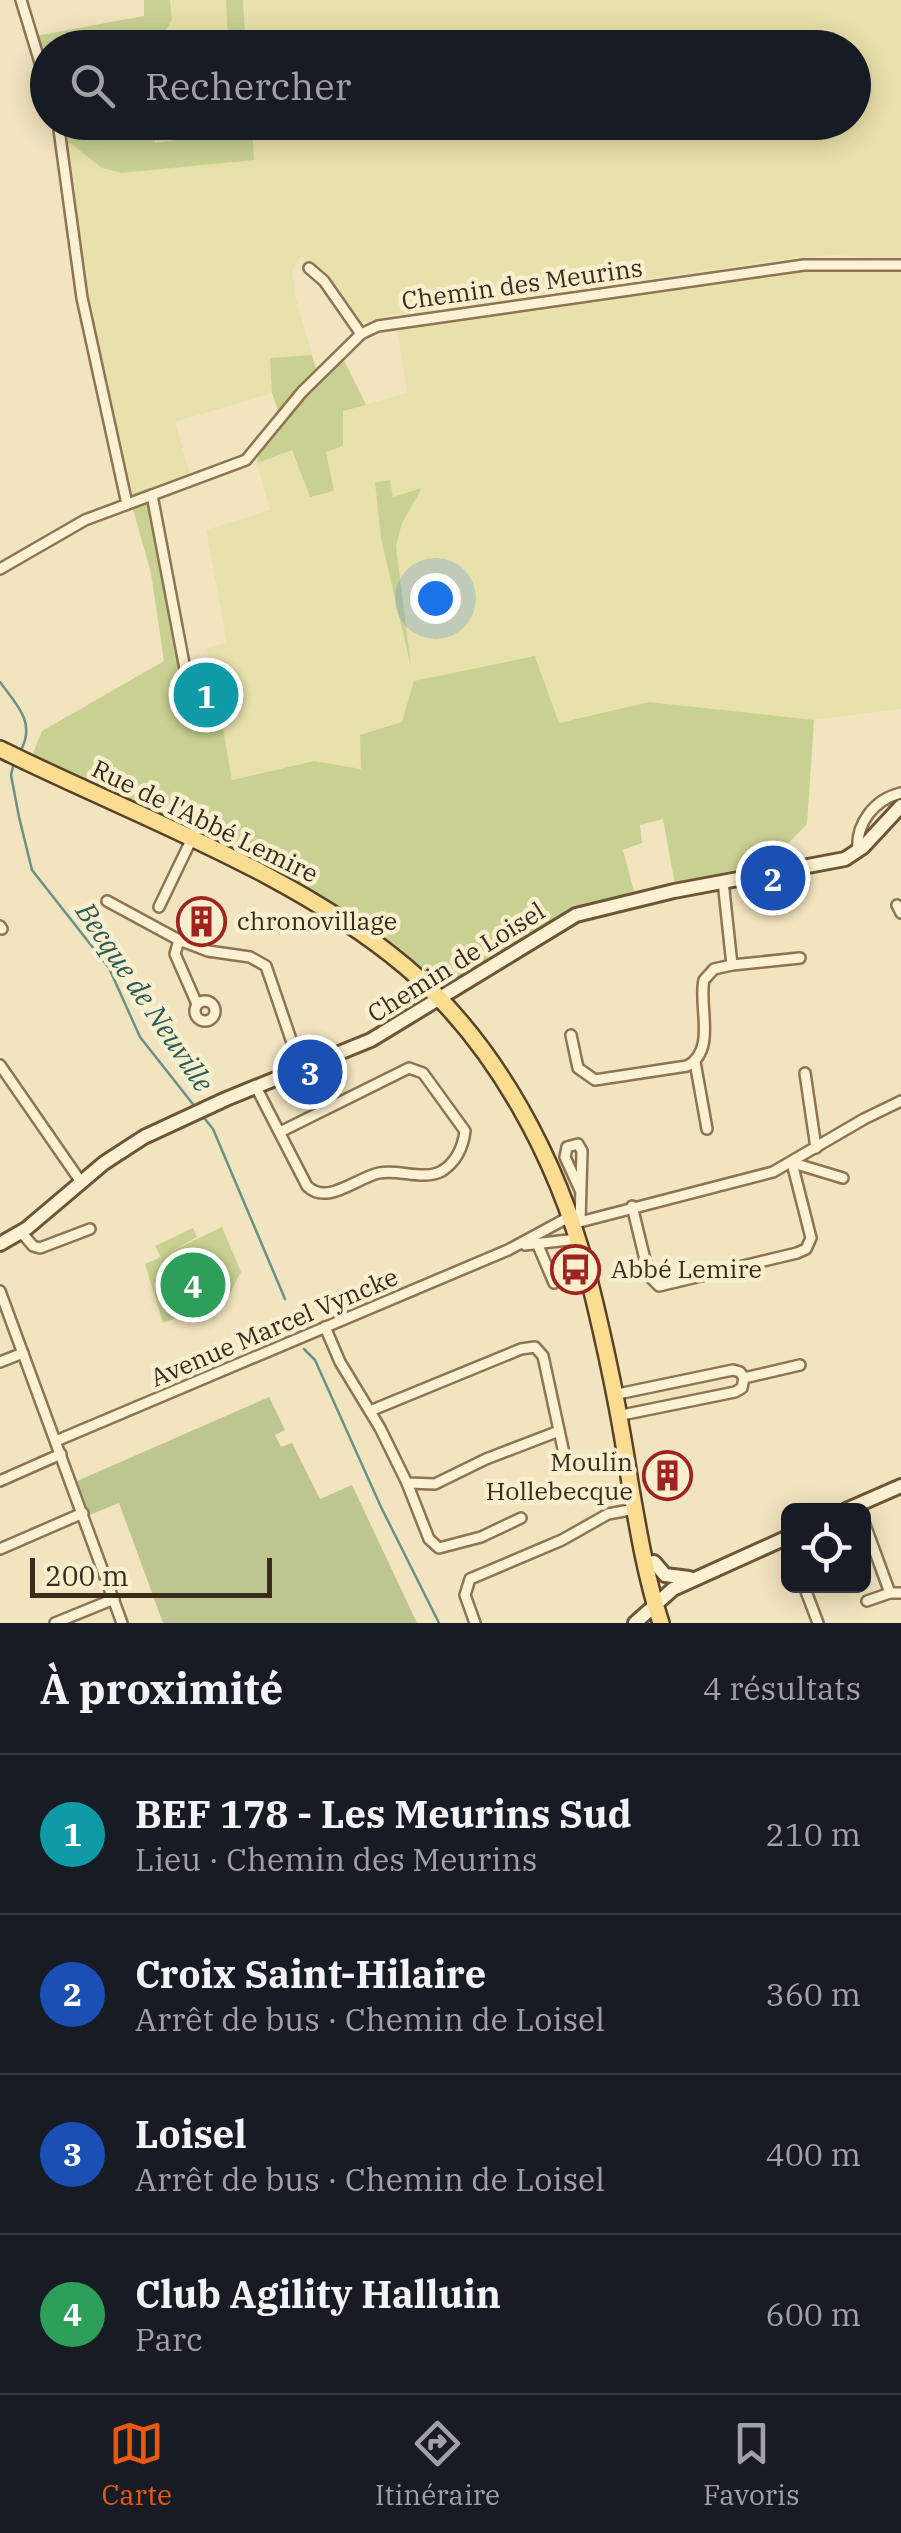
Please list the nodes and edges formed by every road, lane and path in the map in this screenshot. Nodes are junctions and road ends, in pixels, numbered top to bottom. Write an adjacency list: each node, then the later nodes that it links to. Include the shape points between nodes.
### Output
1 (21, 0): 2 (street)
2 (30, 30)
3 (60, 140): 8 (street, via 82,298)
4 (901, 265): 6 (street, Chemin des Meurins, via 804,265 391,322)
5 (309, 268): 6 (street)
6 (361, 334): 7 (street, Chemin des Meurins, via 250,457)
7 (152, 495): 8 (street, Chemin des Meurins); 10 (street)
8 (127, 504): 9 (street, Chemin des Meurins, via 56,534)
9 (0, 569)
10 (185, 669)
11 (0, 750): 14 (main road, Rue de l'Abbé Lemire, via 77,793)
12 (901, 793): 15 (street, via 873,806)
13 (901, 806): 15 (street)
14 (192, 839): 18 (street); 22 (main road, Rue de l'Abbé Lemire, via 338,926)
15 (858, 852): 16 (street, Chemin de Loisel)
16 (722, 881): 21 (street); 22 (street, Chemin de Loisel, via 576,915)
17 (107, 900): 19 (street)
18 (159, 907)
19 (179, 940): 23 (street, via 175,954); 27 (street, via 263,963)
20 (800, 958): 21 (street)
21 (732, 966): 25 (street, via 714,968 704,980)
22 (436, 1001): 27 (street, Chemin de Loisel, via 361,1045); 39 (main road, Rue de l'Abbé Lemire, via 516,1105)
23 (198, 1004)
24 (570, 1035): 25 (street, via 578,1068 595,1080)
25 (695, 1062): 31 (street)
26 (0, 1064): 36 (street)
27 (301, 1070): 29 (street, Chemin de Loisel)
28 (806, 1073): 33 (street)
29 (256, 1087): 32 (street); 36 (street, Chemin de Loisel, via 132,1144)
30 (901, 1101): 33 (street)
31 (707, 1128)
32 (280, 1132): 32 (street, via 309,1189 324,1194 379,1173 438,1173 456,1158 465,1131 423,1073 409,1068)
33 (816, 1148): 34 (street)
34 (792, 1163): 35 (street); 38 (street); 38 (street, via 811,1238 797,1253 659,1286 649,1276)
35 (843, 1178)
36 (81, 1182): 41 (street, Chemin de Loisel)
37 (580, 1190): 39 (street)
38 (632, 1206): 39 (street)
39 (574, 1225): 42 (street, Avenue Marcel Vyncke); 44 (street, Avenue Marcel Vyncke); 52 (main road, Rue de l'Abbé Lemire)
40 (90, 1229): 41 (street, via 40,1248)
41 (22, 1232): 43 (street, Chemin de Loisel)
42 (538, 1243): 44 (street, Avenue Marcel Vyncke); 45 (street)
43 (0, 1244)
44 (508, 1250): 47 (street, Avenue Marcel Vyncke)
45 (554, 1283)
46 (0, 1291): 48 (street)
47 (325, 1328): 53 (street); 56 (street, Avenue Marcel Vyncke)
48 (23, 1353): 49 (street); 56 (street)
49 (0, 1362)
50 (800, 1365): 51 (street)
51 (744, 1378): 52 (street, via 730,1370); 54 (street, via 736,1392)
52 (621, 1393): 54 (main road, Rue de l'Abbé Lemire)
53 (370, 1411): 55 (street, via 531,1346 543,1356); 60 (street)
54 (624, 1414): 63 (main road, Rue de l'Abbé Lemire)
55 (559, 1431): 58 (street); 60 (street, via 435,1484)
56 (56, 1441): 57 (street)
57 (60, 1454): 59 (street); 64 (street)
58 (566, 1458)
59 (0, 1480)
60 (407, 1483): 65 (street, via 429,1540 439,1548)
61 (901, 1486): 62 (street)
62 (866, 1503)
63 (637, 1508): 69 (main road, Rue de l'Abbé Lemire); 74 (main road, Rue de l'Abbé Lemire); 78 (street, via 608,1514 470,1579 466,1595)
64 (82, 1512): 68 (street); 73 (street)
65 (521, 1518)
66 (781, 1541): 70 (street)
67 (871, 1545): 72 (street)
68 (0, 1549)
69 (654, 1562): 70 (street, via 670,1577); 74 (main road, Rue de l'Abbé Lemire)
70 (706, 1574): 74 (street)
71 (807, 1593): 82 (street)
72 (896, 1593): 75 (street)
73 (114, 1599): 76 (street); 77 (street)
74 (658, 1600): 79 (street); 80 (main road); 81 (main road)
75 (867, 1601)
76 (55, 1623)
77 (122, 1623)
78 (475, 1623)
79 (635, 1623)
80 (661, 1623)
81 (669, 1623)
82 (818, 1623)

